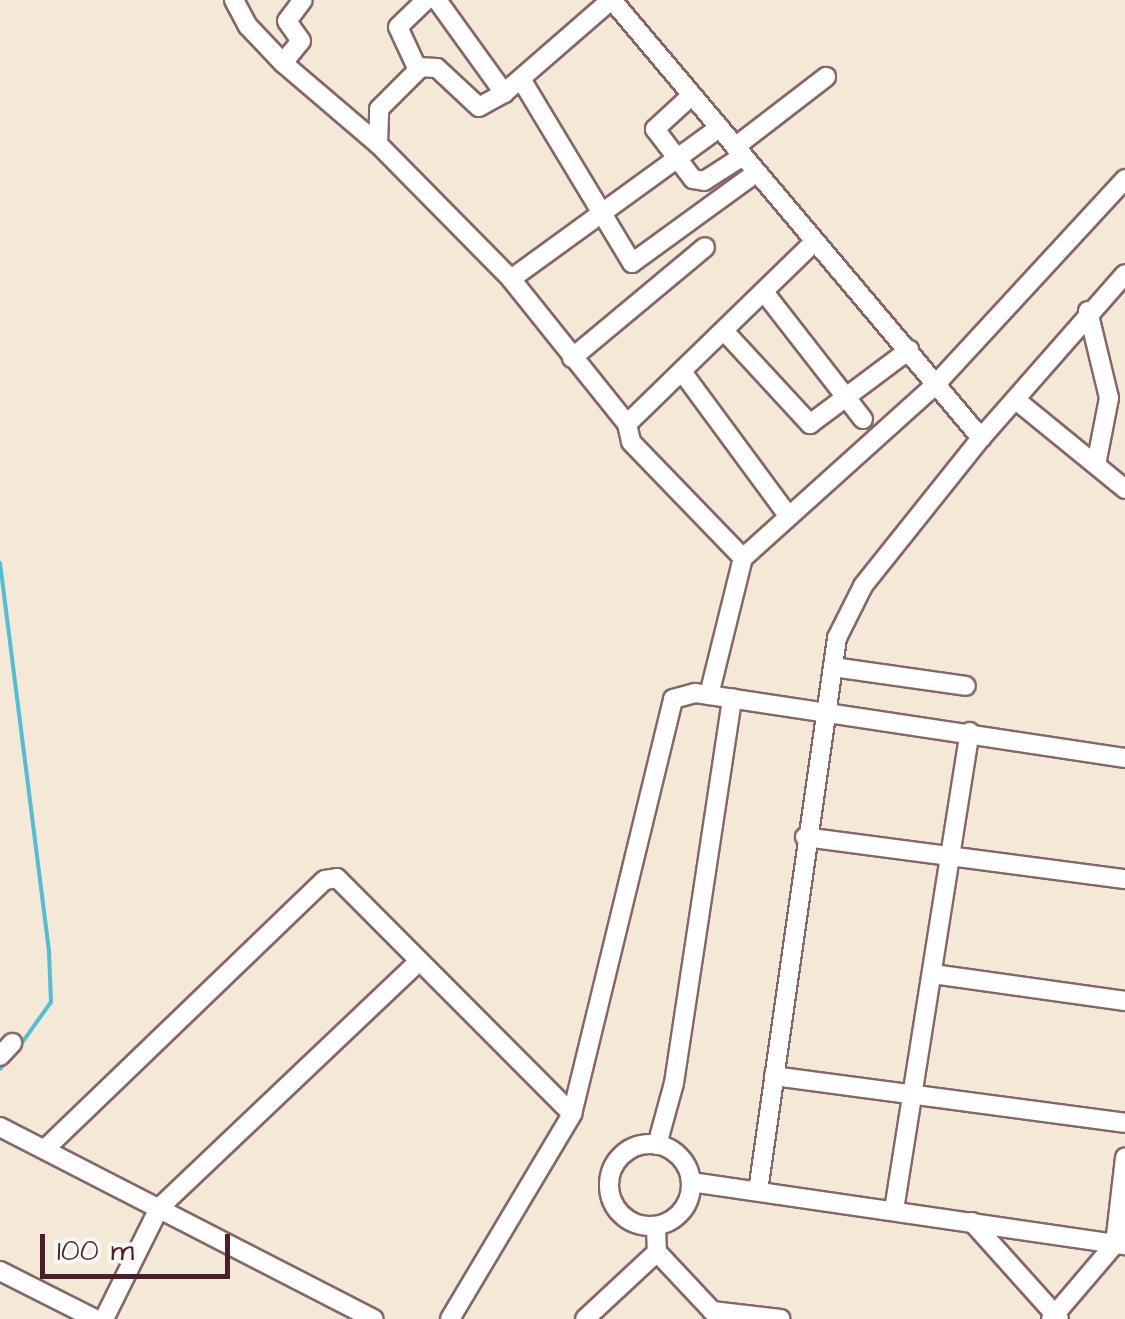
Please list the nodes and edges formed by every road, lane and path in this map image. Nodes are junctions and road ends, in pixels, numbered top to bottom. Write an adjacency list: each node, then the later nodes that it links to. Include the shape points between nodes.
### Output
1 (234, 0): 6 (street)
2 (303, 0): 6 (street, via 288,21 300,41)
3 (426, 0): 7 (street, via 397,31)
4 (437, 0): 10 (street)
5 (612, 0): 9 (street); 11 (street)
6 (283, 63): 13 (street)
7 (418, 67): 10 (street, via 437,68 478,108); 13 (street, via 379,109)
8 (826, 77): 14 (street)
9 (521, 79): 10 (street); 18 (street)
10 (504, 93)
11 (691, 96): 12 (street); 15 (street, via 655,126)
12 (720, 128): 14 (street); 15 (street)
13 (378, 144): 22 (street)
14 (739, 152): 15 (street, via 700,182); 16 (street)
15 (676, 157): 18 (street)
16 (756, 173): 18 (street, via 641,261 626,256); 19 (street)
17 (1125, 179): 29 (street)
18 (600, 212): 22 (street)
19 (814, 242): 23 (street); 26 (street)
20 (705, 247): 27 (street)
21 (1125, 274): 24 (street)
22 (510, 279): 27 (street)
23 (764, 292): 25 (street); 30 (street)
24 (1088, 311): 31 (street); 35 (street, via 1110,398)
25 (726, 332): 28 (street); 30 (street, via 807,424)
26 (914, 355): 29 (street); 30 (street)
27 (572, 358): 33 (street)
28 (684, 373): 33 (street); 37 (street)
29 (934, 380): 34 (street); 37 (street)
30 (847, 398): 32 (street)
31 (1016, 400): 34 (street); 35 (street)
32 (863, 419)
33 (627, 424): 38 (street, via 631,442)
34 (981, 438): 39 (street, via 863,586 844,619)
35 (1096, 465): 36 (street)
36 (1125, 489)
37 (778, 501): 38 (street)
38 (733, 551): 41 (street, via 722,630)
39 (833, 667): 40 (street); 43 (street)
40 (966, 686)
41 (697, 694): 42 (street); 54 (street, via 668,704)
42 (732, 698): 43 (street); 57 (street, via 674,1083)
43 (826, 712): 44 (street); 46 (street)
44 (970, 732): 45 (street); 47 (street)
45 (1125, 758)
46 (805, 836): 47 (street); 52 (street)
47 (950, 855): 48 (street); 50 (street)
48 (1125, 878)
49 (419, 961): 54 (street); 58 (street, via 348,883 325,880); 62 (street)
50 (932, 974): 51 (street); 53 (street)
51 (1125, 1002)
52 (774, 1076): 53 (street); 61 (street)
53 (915, 1091): 55 (street); 63 (street)
54 (572, 1114): 74 (street)
55 (1125, 1123)
56 (0, 1127): 58 (street)
57 (657, 1145): 60 (street, via 682,1159); 65 (street, via 622,1156 610,1188 620,1213)
58 (45, 1149): 62 (street)
59 (1125, 1158): 66 (street)
60 (691, 1182): 61 (street); 65 (street, via 680,1214)
61 (758, 1191): 63 (street)
62 (159, 1208): 72 (street); 73 (street)
63 (894, 1210): 64 (street)
64 (972, 1222): 66 (street); 70 (street)
65 (656, 1226): 67 (street)
66 (1120, 1244): 70 (street)
67 (657, 1252): 69 (street); 75 (street)
68 (0, 1271): 71 (street)
69 (716, 1315): 76 (street)
70 (1055, 1318)
71 (94, 1319)
72 (104, 1319)
73 (373, 1319)
74 (450, 1319)
75 (585, 1319)
76 (781, 1319)

